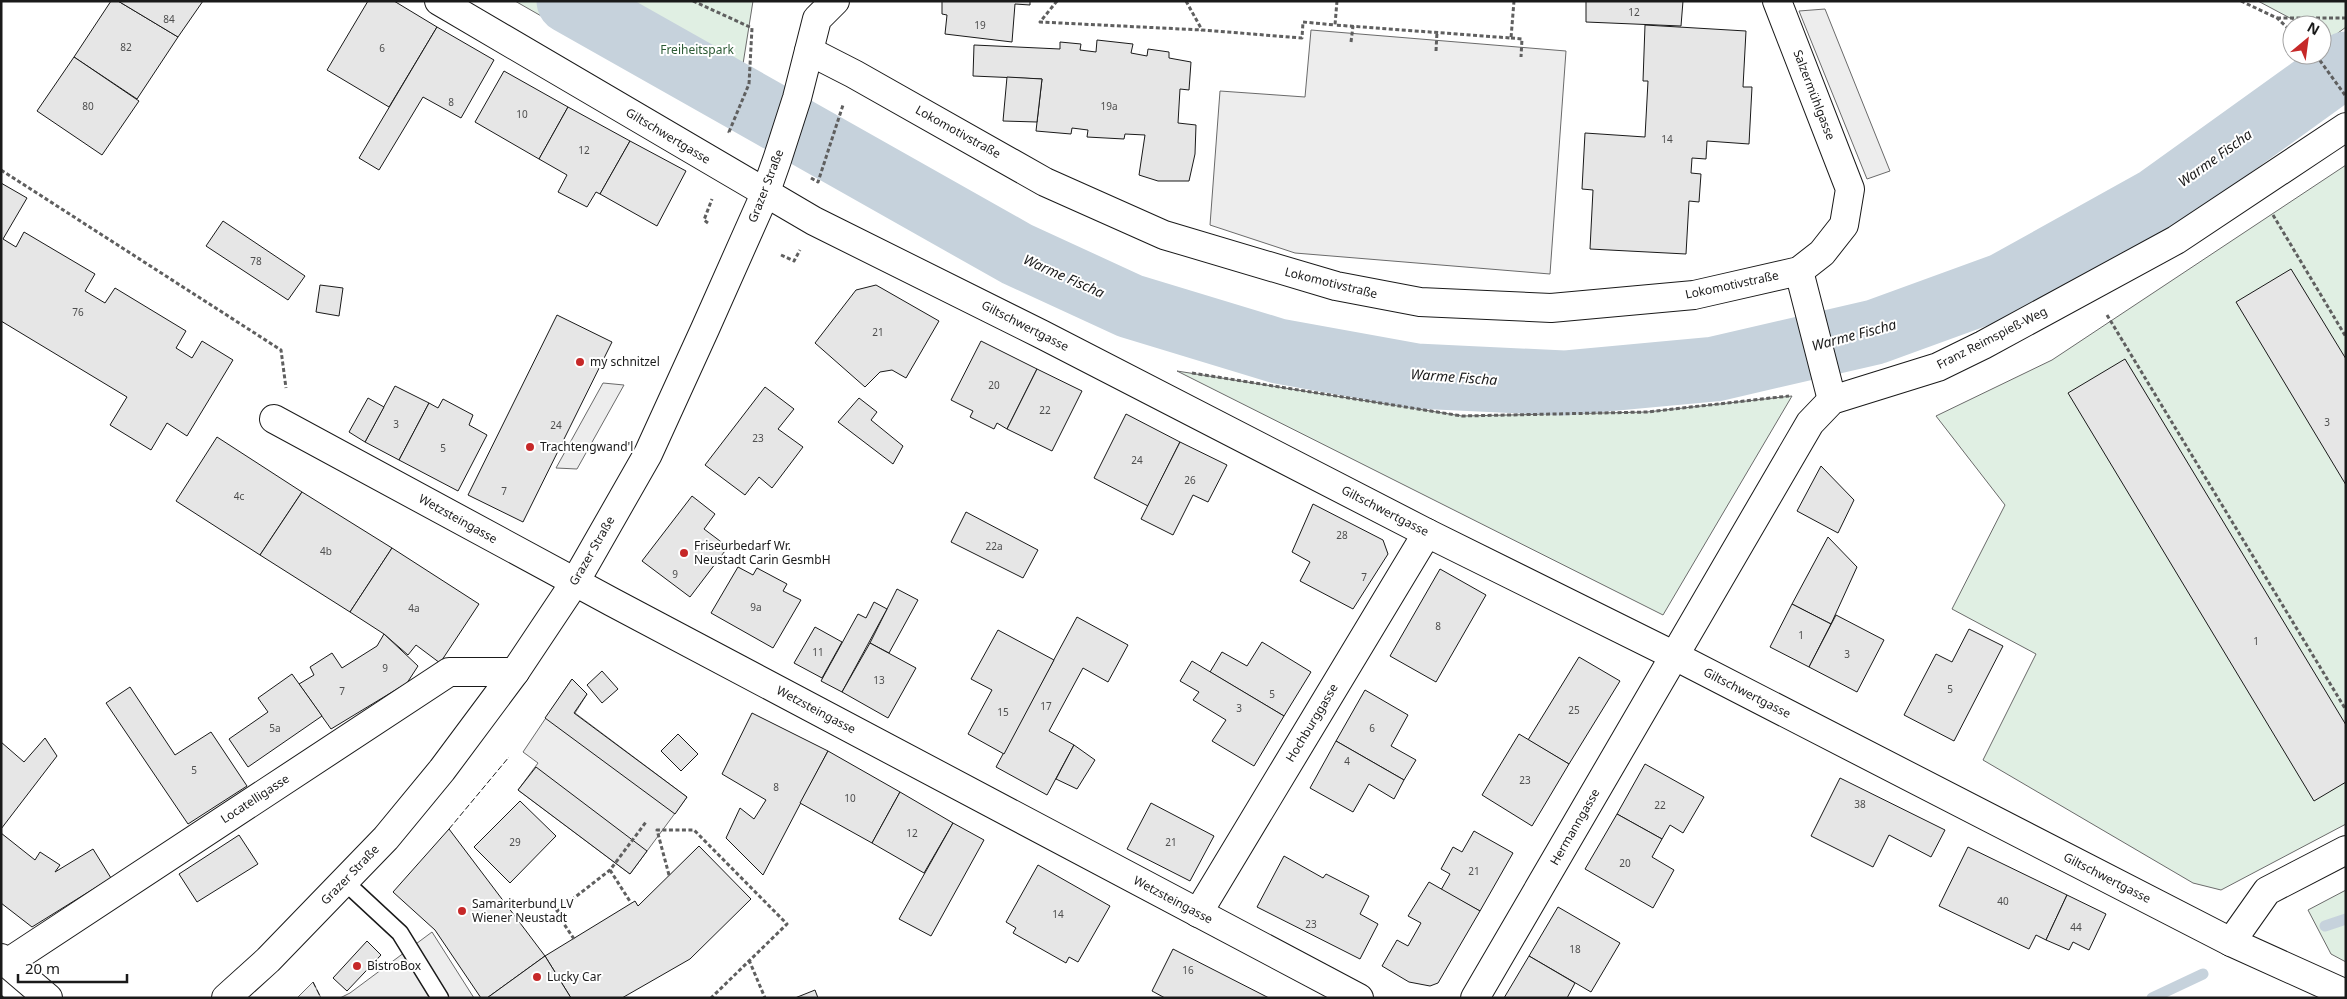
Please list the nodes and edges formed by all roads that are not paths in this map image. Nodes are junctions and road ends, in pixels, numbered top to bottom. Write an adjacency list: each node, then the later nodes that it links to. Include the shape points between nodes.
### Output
1 (439, 1): 7 (street, Giltschwertgasse)
2 (1777, 1): 6 (street, Salzermühlgasse)
3 (819, 7): 4 (street, Grazer Straße)
4 (809, 51): 7 (street, Grazer Straße, via 797,98); 8 (street, Lokomotivstraße, via 1045,182 1155,231 1336,286 1420,302 1552,308 1694,295)
5 (2346, 127): 9 (street, Franz Reimspieß-Weg, via 2176,240 1983,345 1938,367)
6 (1850, 189): 8 (street, Lokomotivstraße, via 1844,225 1822,253)
7 (764, 194): 11 (street, Giltschwertgasse); 12 (street, Grazer Straße, via 648,454)
8 (1799, 271): 9 (street)
9 (1829, 388): 13 (street, Franz Reimspieß-Weg)
10 (274, 419): 12 (street, Wetzsteingasse)
11 (1427, 533): 13 (street, Giltschwertgasse); 17 (street, Hochburggasse)
12 (575, 582): 14 (street, Grazer Straße); 17 (street, Wetzsteingasse)
13 (1675, 656): 18 (street, Giltschwertgasse); 25 (street, Hermanngasse)
14 (515, 672): 16 (street, Grazer Straße, via 442,770 386,838); 19 (street, Locatelligasse, via 449,672)
15 (2346, 850): 18 (street, via 2267,891)
16 (344, 881): 22 (street, Grazer Straße, via 268,960); 23 (lane, via 400,933)
17 (1198, 913): 24 (street, Wetzsteingasse)
18 (2231, 942): 20 (street, Giltschwertgasse)
19 (4, 961): 21 (street)
20 (2346, 994)
21 (48, 998)
22 (226, 998)
23 (440, 998)
24 (1359, 998)
25 (1475, 998)

